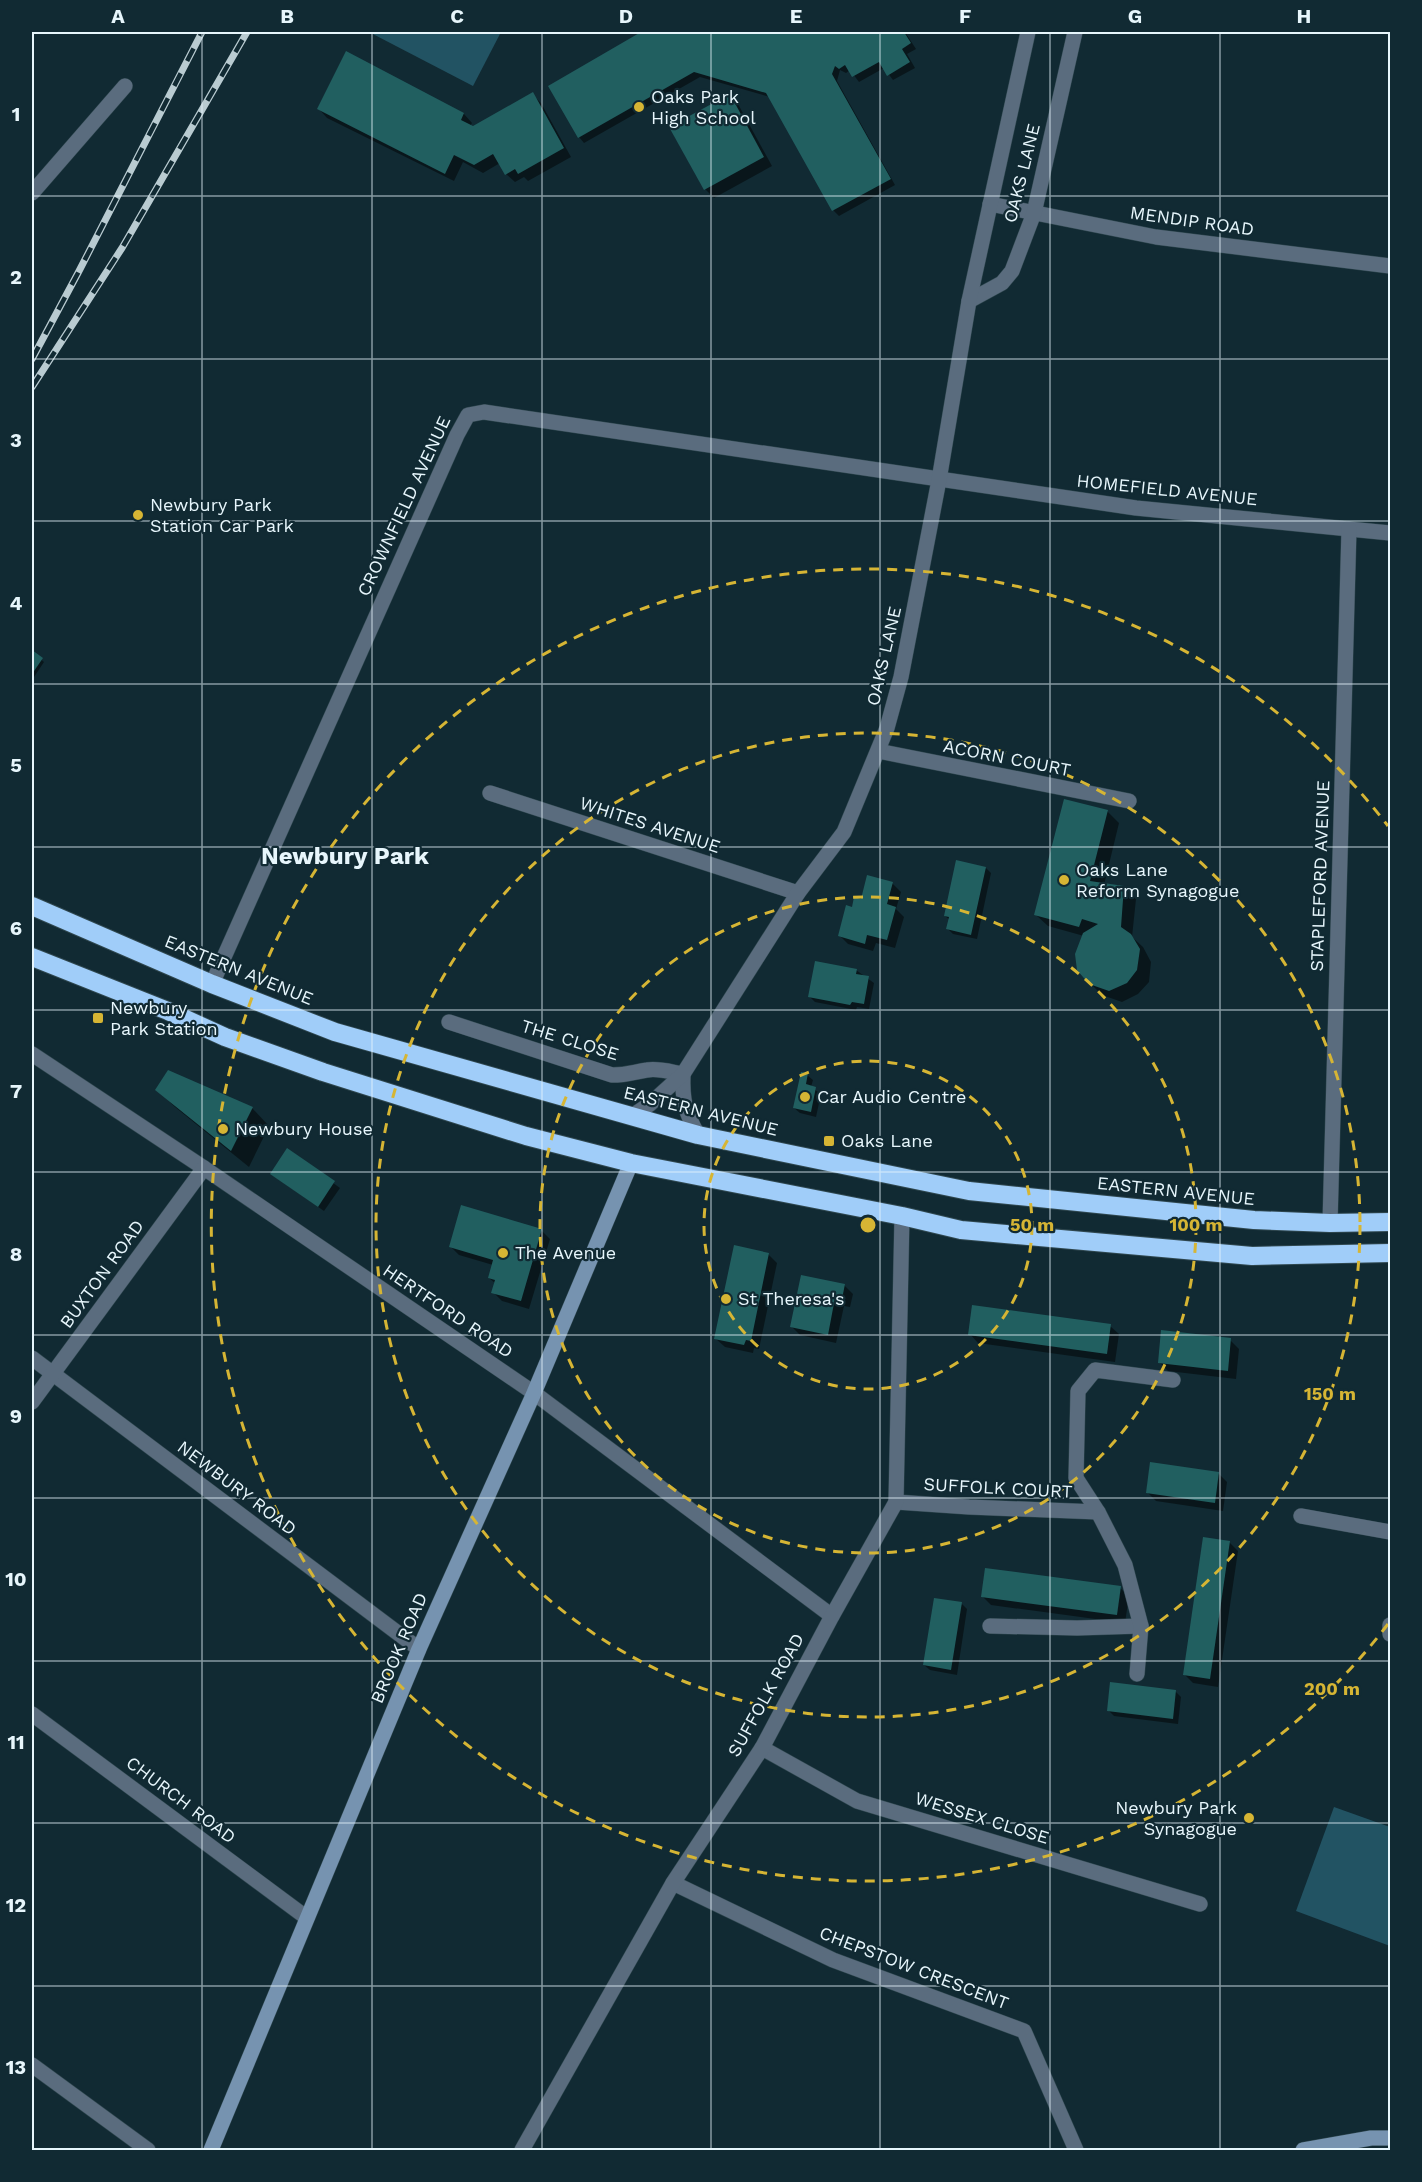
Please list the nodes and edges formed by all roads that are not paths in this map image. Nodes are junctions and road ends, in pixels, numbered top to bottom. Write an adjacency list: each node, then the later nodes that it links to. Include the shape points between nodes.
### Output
1 (1028, 32): 5 (street, OAKS LANE)
2 (1075, 32): 6 (street, OAKS LANE)
3 (125, 86): 4 (street)
4 (32, 193)
5 (990, 204): 6 (street, MENDIP ROAD); 8 (street, OAKS LANE)
6 (1034, 213): 7 (street, MENDIP ROAD, via 1156,237); 8 (street, OAKS LANE, via 1012,271 1002,283)
7 (1390, 266)
8 (969, 301): 9 (street, OAKS LANE)
9 (939, 480): 10 (street, HOMEFIELD AVENUE, via 1136,508); 12 (street, OAKS LANE, via 901,677); 18 (street, CROWNFIELD AVENUE, via 484,412 468,416)
10 (1349, 529): 11 (street, HOMEFIELD AVENUE); 28 (street, STAPLEFORD AVENUE)
11 (1390, 533)
12 (878, 751): 14 (street, ACORN COURT); 15 (street, OAKS LANE, via 844,832)
13 (490, 793): 15 (street, WHITES AVENUE)
14 (1129, 801)
15 (798, 893): 21 (street, OAKS LANE)
16 (32, 906): 18 (highway, EASTERN AVENUE)
17 (32, 957): 24 (highway, via 225,1037 323,1072 526,1136)
18 (212, 984): 22 (highway, EASTERN AVENUE, via 335,1032)
19 (449, 1022): 21 (street, THE CLOSE, via 612,1075 653,1070)
20 (32, 1054): 25 (street, HERTFORD ROAD)
21 (683, 1074): 22 (street, OAKS LANE); 23 (street, via 687,1116)
22 (632, 1116): 23 (highway, EASTERN AVENUE)
23 (698, 1135): 28 (highway, EASTERN AVENUE, via 969,1191 1254,1220)
24 (631, 1163): 26 (highway); 33 (street, BROOK ROAD)
25 (204, 1168): 31 (street, BUXTON ROAD); 33 (street, HERTFORD ROAD)
26 (902, 1216): 29 (highway, via 961,1230 1252,1256); 35 (street, SUFFOLK ROAD)
27 (1390, 1222): 28 (highway, EASTERN AVENUE)
28 (1330, 1223)
29 (1390, 1253)
30 (32, 1358): 31 (street, NEWBURY ROAD)
31 (53, 1374): 34 (street, BUXTON ROAD); 44 (street, NEWBURY ROAD)
32 (1173, 1380): 36 (street, SUFFOLK COURT, via 1095,1370 1078,1391 1076,1478)
33 (534, 1393): 39 (street, HERTFORD ROAD); 44 (street, BROOK ROAD)
34 (32, 1402)
35 (896, 1502): 36 (street, SUFFOLK COURT); 39 (street, SUFFOLK ROAD)
36 (1098, 1512): 42 (street, SUFFOLK COURT, via 1125,1565)
37 (1301, 1516): 38 (street)
38 (1390, 1533)
39 (832, 1616): 47 (street, SUFFOLK ROAD)
40 (1390, 1625): 43 (street)
41 (990, 1626): 42 (street)
42 (1141, 1626): 45 (street, SUFFOLK COURT)
43 (1390, 1634)
44 (419, 1649): 50 (street, BROOK ROAD)
45 (1137, 1674)
46 (32, 1714): 50 (street, CHURCH ROAD)
47 (762, 1748): 48 (street, SUFFOLK ROAD); 49 (street, WESSEX CLOSE, via 857,1801)
48 (673, 1883): 55 (street, SUFFOLK ROAD); 56 (street, CHEPSTOW CRESCENT, via 833,1960 1024,2031)
49 (1200, 1904)
50 (307, 1918): 54 (street, BROOK ROAD)
51 (32, 2065): 53 (street)
52 (1390, 2138): 57 (street)
53 (148, 2151)
54 (211, 2151)
55 (522, 2151)
56 (1076, 2151)
57 (1303, 2151)

